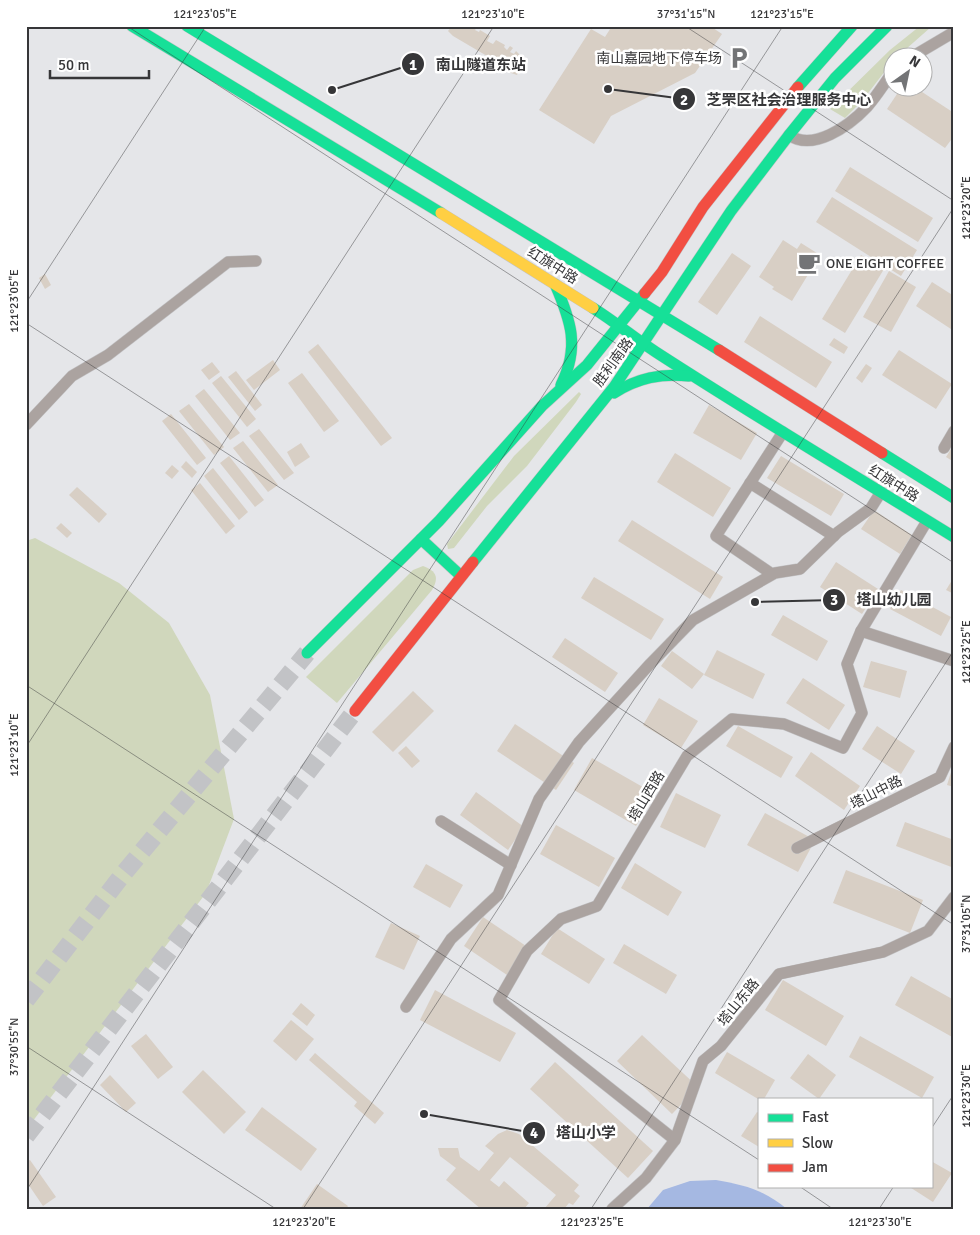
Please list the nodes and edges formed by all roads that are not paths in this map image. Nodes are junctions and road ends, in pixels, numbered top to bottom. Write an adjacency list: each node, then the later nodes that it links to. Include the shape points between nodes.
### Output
1 (132, 26): 10 (main road, 红旗中路)
2 (186, 26): 11 (main road, 红旗中路)
3 (852, 26): 11 (main road, 胜利南路, via 817,63 740,158 703,207 662,272)
4 (887, 26): 8 (main road, 胜利南路, via 835,78)
5 (954, 32): 6 (street)
6 (927, 48)
7 (882, 86): 8 (street, via 866,108 822,138 805,143 797,142)
8 (789, 135): 12 (main road, 胜利南路, via 732,211)
9 (256, 261): 18 (street, via 228,262 108,355 72,376)
10 (555, 284): 13 (main road, 红旗中路); 16 (main road, via 567,309 573,336 571,364)
11 (638, 299): 12 (main road, 红旗中路); 13 (main road, 胜利南路)
12 (663, 315): 14 (main road, 胜利南路); 24 (main road, 红旗中路)
13 (620, 325): 14 (main road, 红旗中路); 16 (main road, 胜利南路, via 587,365)
14 (644, 345): 15 (main road, 红旗中路); 17 (main road, 胜利南路)
15 (694, 377): 17 (main road, via 668,374 643,378 628,383); 20 (main road, 红旗中路)
16 (557, 391): 28 (main road, 胜利南路)
17 (600, 404): 30 (main road, 胜利南路)
18 (26, 425)
19 (954, 431): 21 (street)
20 (783, 432): 22 (street); 23 (main road, 红旗中路)
21 (944, 448)
22 (750, 482): 26 (street); 29 (street, via 716,536)
23 (881, 492): 25 (main road, 红旗中路); 26 (street, via 871,508)
24 (954, 498)
25 (927, 521): 27 (main road, 红旗中路); 31 (street, 塔山西路)
26 (834, 536): 29 (street, via 800,569)
27 (954, 537)
28 (420, 539): 30 (main road); 32 (main road, 胜利南路)
29 (772, 574): 38 (street, via 693,620 579,742 539,799)
30 (461, 576): 34 (main road, 胜利南路)
31 (861, 630): 33 (street); 41 (street, 塔山西路, via 847,664 862,713 843,748 784,724 732,719 687,756 597,906 561,919 527,951 498,1000)
32 (307, 653)
33 (954, 661)
34 (355, 712)
35 (954, 747): 37 (street, 塔山中路, via 940,777)
36 (441, 821): 38 (street)
37 (797, 848)
38 (511, 865): 40 (street, via 498,895 451,938)
39 (954, 897): 41 (street, 塔山东路, via 928,931 883,952 779,974 721,1046 702,1061)
40 (406, 1007)
41 (675, 1140): 42 (street, 塔山东路, via 646,1178)
42 (612, 1209)

